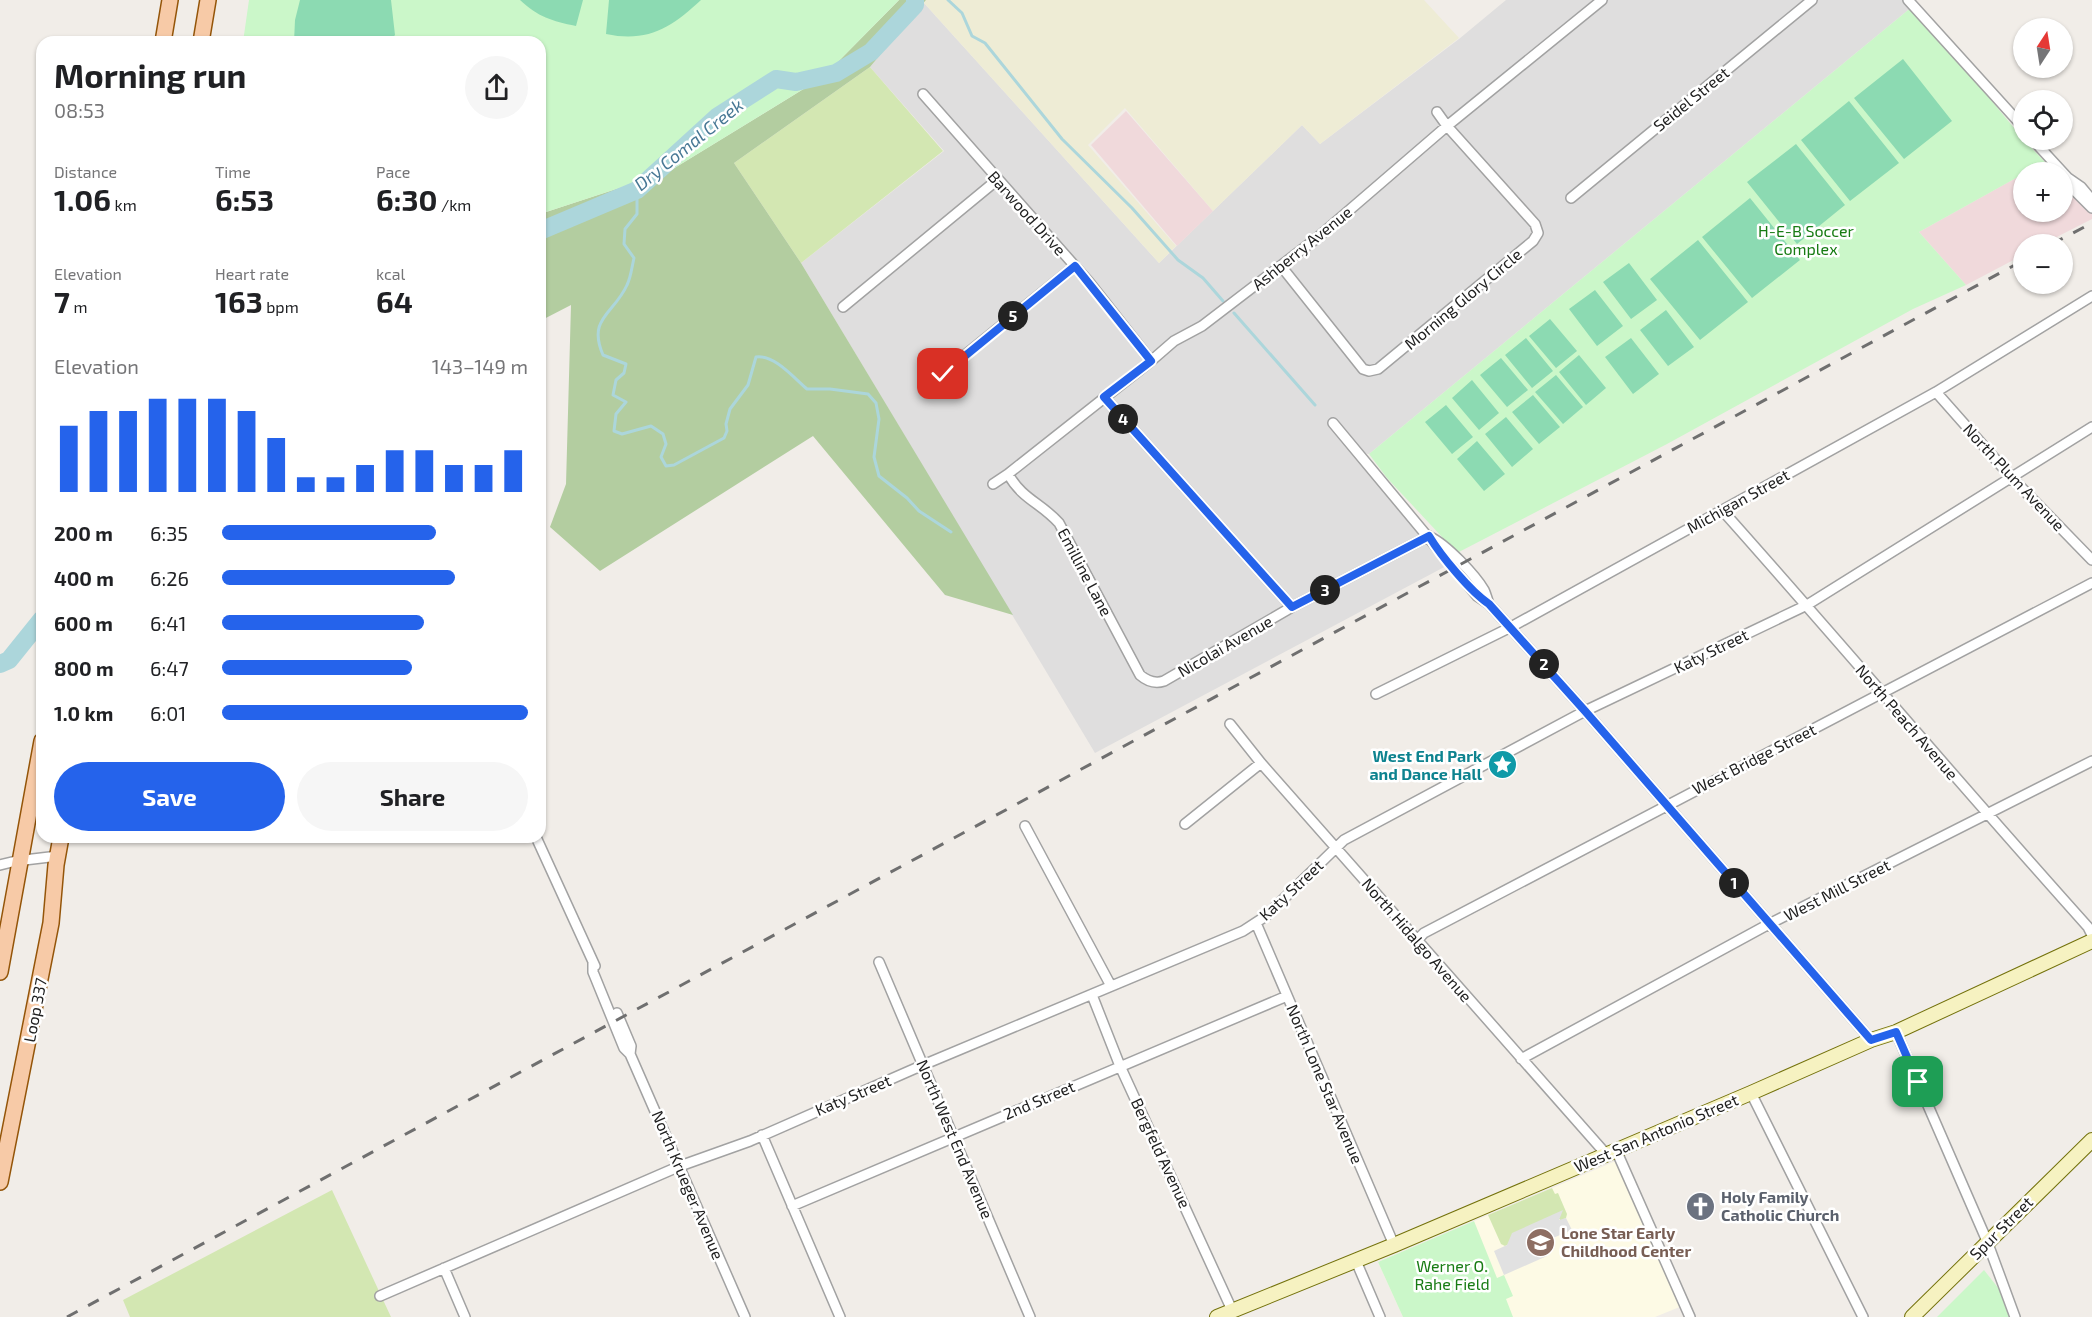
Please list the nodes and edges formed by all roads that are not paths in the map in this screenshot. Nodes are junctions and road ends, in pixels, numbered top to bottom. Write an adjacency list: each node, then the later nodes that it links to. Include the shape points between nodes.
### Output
1 (170, 0): 6 (main road)
2 (208, 0): 7 (main road)
3 (1602, 0): 11 (street, Ashberry Avenue)
4 (1812, 0): 17 (street, Seidel Street)
5 (1908, 0): 10 (street)
6 (164, 36)
7 (202, 36)
8 (923, 94): 14 (street, Barwood Drive)
9 (1437, 112): 11 (street, Morning Glory Circle)
10 (2013, 116)
11 (1447, 126): 21 (street, Ashberry Avenue); 21 (street, Morning Glory Circle, via 1536,224 1538,233 1533,241 1372,371 1363,369)
12 (2042, 150): 13 (street)
13 (2053, 162)
14 (997, 180): 20 (street, Barwood Drive); 23 (street)
15 (2073, 181): 18 (street)
16 (2073, 188): 19 (street)
17 (1571, 198)
18 (2092, 200)
19 (2092, 208)
20 (1075, 266): 24 (street, Barwood Drive); 25 (street)
21 (1281, 266): 24 (street, Ashberry Avenue, via 1202,326 1174,340)
22 (2092, 296): 26 (street, Michigan Street)
23 (843, 307)
24 (1151, 361): 27 (street, Ashberry Avenue)
25 (943, 374)
26 (1936, 392): 31 (street, North Plum Avenue); 33 (street, Michigan Street)
27 (1104, 397): 30 (street, Ashberry Avenue); 38 (street)
28 (1333, 423): 34 (street)
29 (2092, 427): 31 (street, Katy Street)
30 (1008, 474): 32 (street, Ashberry Avenue); 40 (street, Emilline Lane, via 1024,496 1046,509 1059,523 1140,675)
31 (2012, 478): 35 (street, North Plum Avenue); 37 (street, Katy Street)
32 (993, 484)
33 (1722, 510): 37 (street, North Peach Avenue); 39 (street, Michigan Street)
34 (1429, 536): 38 (street, Nicolai Avenue); 39 (street, via 1477,596)
35 (2092, 560)
36 (2092, 583): 41 (street, West Bridge Street)
37 (1807, 605): 41 (street, North Peach Avenue); 43 (street, Katy Street)
38 (1292, 607): 40 (street, Nicolai Avenue, via 1164,681)
39 (1511, 627): 42 (street, Michigan Street); 43 (street)
40 (1148, 681)
41 (1882, 693): 48 (street, West Bridge Street); 49 (street, North Peach Avenue)
42 (1377, 694)
43 (1585, 711): 48 (street); 54 (street, Katy Street)
44 (1230, 724): 46 (street, North Hidalgo Avenue)
45 (2092, 761): 49 (street, West Mill Street)
46 (1261, 763): 50 (street); 54 (street, North Hidalgo Avenue)
47 (36, 775): 56 (main road)
48 (1666, 805): 59 (street); 61 (street, West Bridge Street)
49 (1986, 814): 59 (street, West Mill Street); 60 (street, North Peach Avenue)
50 (1185, 824)
51 (1025, 826): 65 (street)
52 (60, 843): 55 (main road, Loop 337)
53 (539, 843): 80 (street, North Krueger Avenue, via 593,963 593,972 624,1048)
54 (1336, 847): 58 (street, Katy Street); 61 (street, North Hidalgo Avenue)
55 (58, 856): 56 (street); 66 (main road, Loop 337)
56 (21, 861): 57 (street); 64 (main road)
57 (0, 865)
58 (1256, 923): 65 (street, Katy Street); 68 (street, North Lone Star Avenue)
59 (1769, 924): 70 (street); 71 (street, West Mill Street)
60 (2092, 935)
61 (1418, 939): 71 (street, North Hidalgo Avenue)
62 (2092, 941): 69 (street, West San Antonio Street)
63 (879, 962): 72 (street, North West End Avenue)
64 (0, 972)
65 (1111, 986): 67 (street, Katy Street)
66 (39, 991): 78 (main road, via 23,1040); 81 (main road, Loop 337)
67 (1092, 995): 72 (street, Katy Street); 73 (street, Bergfeld Avenue)
68 (1287, 996): 73 (street, 2nd Street); 84 (street, North Lone Star Avenue)
69 (1896, 1032): 70 (street, West San Antonio Street); 83 (street)
70 (1871, 1040): 74 (street, West San Antonio Street)
71 (1521, 1059): 79 (street, North Hidalgo Avenue)
72 (923, 1065): 75 (street, Katy Street); 76 (street, North West End Avenue)
73 (1120, 1066): 76 (street, 2nd Street); 88 (street, Bergfeld Avenue)
74 (1751, 1093): 79 (street, West San Antonio Street); 96 (street)
75 (762, 1135): 80 (street, Katy Street); 82 (street)
76 (953, 1136): 82 (street, 2nd Street); 92 (street, North West End Avenue)
77 (2092, 1140): 83 (street, Spur Street)
78 (0, 1144)
79 (1611, 1152): 84 (street, West San Antonio Street); 95 (street, North Hidalgo Avenue)
80 (680, 1166): 86 (street, Katy Street); 90 (street, North Krueger Avenue)
81 (0, 1182)
82 (792, 1206): 91 (street)
83 (1987, 1241): 97 (street, Spur Street); 98 (street)
84 (1395, 1245): 85 (street, West San Antonio Street)
85 (1356, 1262): 88 (street, West San Antonio Street); 94 (street)
86 (444, 1268): 87 (street, Katy Street); 89 (street)
87 (380, 1296)
88 (1232, 1310): 93 (street, West San Antonio Street)
89 (465, 1317)
90 (745, 1317)
91 (840, 1317)
92 (1030, 1317)
93 (1216, 1317)
94 (1380, 1317)
95 (1690, 1317)
96 (1863, 1317)
97 (1912, 1317)
98 (2015, 1317)

